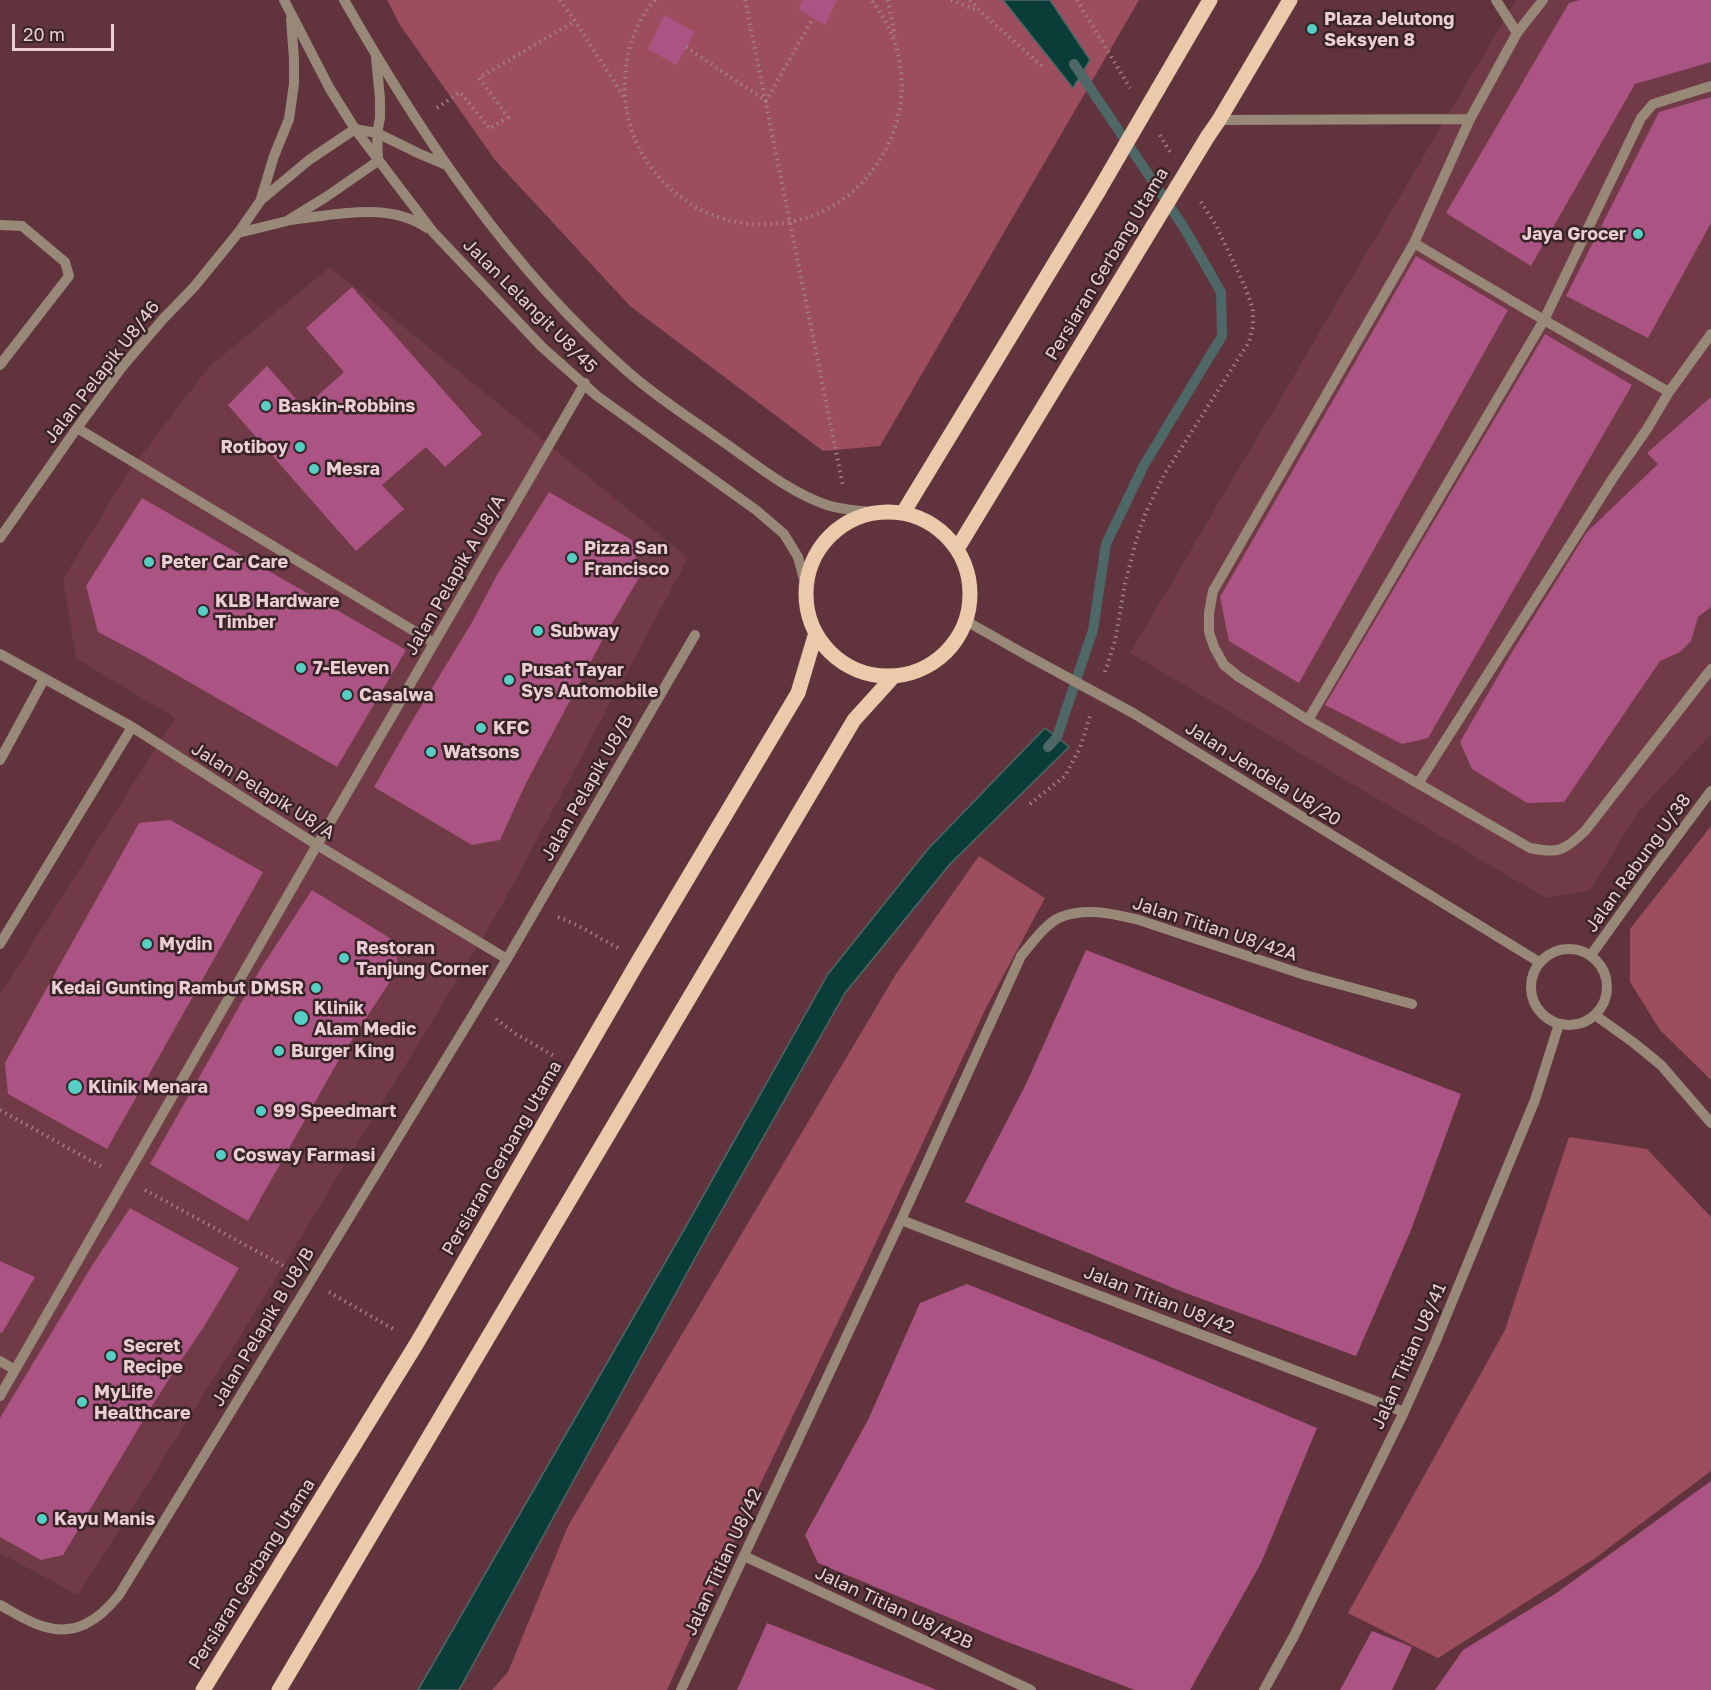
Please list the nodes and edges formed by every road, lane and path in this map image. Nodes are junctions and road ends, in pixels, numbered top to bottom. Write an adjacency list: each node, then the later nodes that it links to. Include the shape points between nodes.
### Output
1 (284, 0): 15 (street, Jalan Lelangit U8/45)
2 (344, 0): 21 (street, Jalan Lelangit U8/45)
3 (560, 0): 18 (path)
4 (655, 0): 26 (path, via 630,47)
5 (745, 0): 28 (path)
6 (871, 0): 22 (path, via 892,34)
7 (888, 0): 22 (path)
8 (951, 0): 16 (path)
9 (970, 0): 16 (path)
10 (1077, 0): 25 (path)
11 (1210, 0): 53 (main road, bridge)
12 (1290, 0): 30 (main road, Persiaran Gerbang Utama)
13 (1496, 0): 19 (street)
14 (1544, 0): 19 (street)
15 (290, 12): 32 (street, Jalan Lelangit U8/45); 38 (street, via 294,84 289,119)
16 (982, 13): 23 (path)
17 (813, 18): 28 (path)
18 (575, 21): 26 (path); 27 (path, via 479,78 508,117 490,129 460,92)
19 (1517, 33): 29 (street)
20 (686, 47): 28 (path)
21 (376, 56): 33 (street, via 380,99); 36 (street, Jalan Lelangit U8/45)
22 (900, 61): 40 (path, via 900,114 879,164 841,201)
23 (1044, 68)
24 (1711, 86): 45 (street, via 1653,104 1641,117)
25 (1135, 96)
26 (624, 97): 40 (path, via 638,147 651,170 676,194 713,216 739,223)
27 (447, 100)
28 (766, 101): 40 (path)
29 (1470, 119): 30 (street); 44 (street)
30 (1219, 120): 55 (main road, Persiaran Gerbang Utama, bridge)
31 (1154, 126): 34 (path)
32 (355, 129): 33 (street); 35 (street, Jalan Lelangit U8/45); 38 (street, Jalan Pelapik U8/46)
33 (377, 133): 35 (street); 36 (street)
34 (1173, 156)
35 (378, 161): 39 (street); 42 (street, Jalan Lelangit U8/45)
36 (446, 165): 51 (street, Jalan Lelangit U8/45, via 520,262 568,316 628,372 795,490)
37 (1198, 196): 63 (path, via 1217,226 1245,287 1253,309 1253,326 1249,342 1164,475 1146,512)
38 (261, 200): 43 (street, Jalan Pelapik U8/46)
39 (287, 221): 42 (street, via 366,212 410,219); 43 (street)
40 (791, 222): 51 (path)
41 (0, 225): 47 (street, via 22,226 65,262 69,276)
42 (433, 232): 48 (street, Jalan Lelangit U8/45, via 542,346)
43 (238, 233): 50 (street, Jalan Pelapik U8/46, via 162,319)
44 (1414, 243): 45 (street); 67 (street, via 1213,591 1209,632 1224,665)
45 (1544, 320): 49 (street); 67 (street)
46 (1711, 334): 49 (street)
47 (0, 365)
48 (585, 383): 56 (street, Jalan Lelangit U8/45, via 597,396 784,534 798,557); 60 (street, Jalan Pelapik A U8/A)
49 (1669, 392): 70 (street)
50 (77, 428): 54 (street, Jalan Pelapik U8/46); 60 (street)
51 (848, 510): 52 (street, Jalan Lelangit U8/45)
52 (876, 512): 53 (main road); 56 (main road, via 850,520 829,536 813,558)
53 (903, 513): 55 (main road, via 943,532)
54 (0, 538)
55 (957, 549): 57 (main road, via 968,572 971,597)
56 (805, 583): 59 (main road, via 806,610)
57 (966, 621): 64 (main road, via 955,643 938,660 917,672); 80 (street, Jalan Jendela U8/20, bridge, via 1133,714)
58 (695, 634): 74 (street, Jalan Pelapik U8/B)
59 (815, 636): 64 (main road, via 829,654 848,668 870,676); 79 (main road, Persiaran Gerbang Utama, via 798,693)
60 (434, 643): 73 (street, Jalan Pelapik A U8/A)
61 (0, 654): 65 (street, Jalan Pelapik U8/A)
62 (1711, 669): 70 (street, via 1585,831 1561,850 1530,848)
63 (1104, 674)
64 (893, 677): 99 (main road, via 854,720)
65 (45, 679): 68 (street, Jalan Pelapik U8/A); 69 (street)
66 (1094, 705): 72 (path, via 1080,748 1065,776)
67 (1308, 720): 70 (street)
68 (132, 727): 73 (street, Jalan Pelapik U8/A); 75 (street)
69 (0, 760)
70 (1419, 782)
71 (1711, 791): 76 (street, Jalan Rabung U/38)
72 (1030, 804)
73 (317, 845): 78 (street, Jalan Pelapik U8/A); 88 (street, Jalan Pelapik A U8/A)
74 (530, 918): 78 (street, Jalan Pelapik U8/B); 79 (path, via 562,917)
75 (0, 944)
76 (1591, 955): 80 (street, via 1564,949 1554,951); 83 (street, via 1605,973 1607,984 1607,996)
77 (1021, 956): 82 (street, Jalan Titian U8/42A, via 1060,918 1101,912 1139,920 1305,975); 89 (street, Jalan Titian U8/42)
78 (507, 959): 81 (street, Jalan Pelapik B U8/B)
79 (639, 960): 85 (main road, Persiaran Gerbang Utama)
80 (1539, 963): 84 (street, via 1533,972 1534,1004)
81 (487, 992): 85 (path, via 490,1014); 90 (street, Jalan Pelapik B U8/B)
82 (1412, 1004)
83 (1595, 1015): 84 (street, via 1582,1023); 87 (street, via 1661,1065)
84 (1559, 1024): 95 (street, Jalan Titian U8/41, via 1534,1100)
85 (576, 1069): 91 (main road, Persiaran Gerbang Utama)
86 (0, 1110): 88 (path)
87 (1711, 1123)
88 (125, 1179): 90 (path); 93 (street, Jalan Pelapik A U8/A)
89 (901, 1220): 95 (street, Jalan Titian U8/42); 96 (street, Jalan Titian U8/42)
90 (310, 1281): 91 (path); 97 (street, Jalan Pelapik B U8/B, via 107,1610 79,1628 60,1629 42,1626)
91 (417, 1343): 98 (main road, Persiaran Gerbang Utama)
92 (0, 1362): 93 (street)
93 (15, 1370): 94 (street, Jalan Pelapik A U8/A)
94 (0, 1396)
95 (1404, 1412): 102 (street, Jalan Titian U8/41)
96 (744, 1556): 100 (street, Jalan Titian U8/42); 101 (street, Jalan Titian U8/42B)
97 (0, 1605)
98 (203, 1690)
99 (279, 1690)
100 (681, 1690)
101 (1031, 1690)
102 (1264, 1690)

